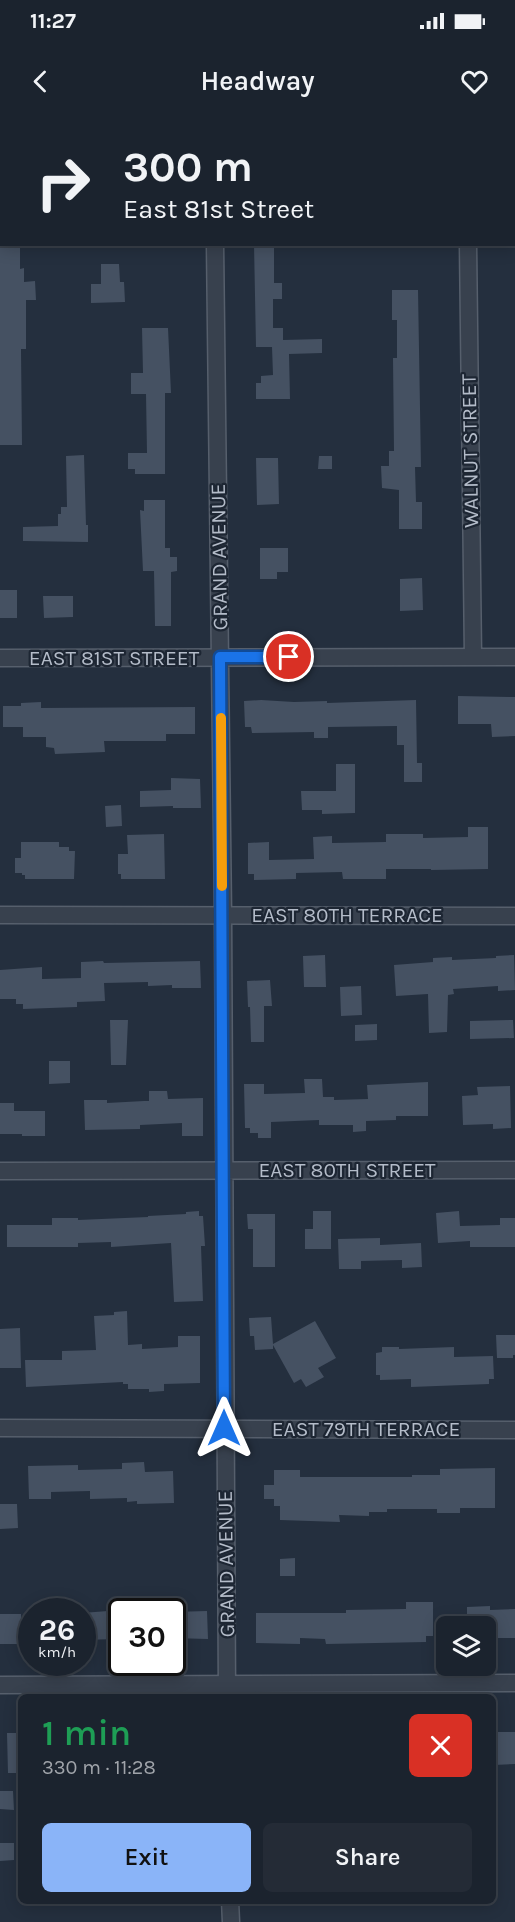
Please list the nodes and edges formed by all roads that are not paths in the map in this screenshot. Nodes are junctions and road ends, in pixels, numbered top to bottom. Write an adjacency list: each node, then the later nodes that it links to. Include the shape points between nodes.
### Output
1 (215, 246): 3 (street, GRAND AVENUE)
2 (468, 246): 4 (street, WALNUT STREET)
3 (220, 657): 4 (street, EAST 81ST STREET); 6 (street, EAST 81ST STREET); 8 (street, GRAND AVENUE)
4 (472, 657): 5 (street, EAST 81ST STREET)
5 (515, 657)
6 (0, 658)
7 (0, 915): 8 (street, EAST 80TH TERRACE)
8 (223, 915): 9 (street, EAST 80TH TERRACE); 10 (street, GRAND AVENUE)
9 (515, 916)
10 (223, 1170): 11 (street, EAST 80TH STREET); 12 (street, EAST 80TH STREET); 14 (street, GRAND AVENUE)
11 (515, 1170)
12 (0, 1171)
13 (0, 1428): 14 (street, EAST 79TH TERRACE)
14 (224, 1428): 15 (street, EAST 79TH TERRACE); 18 (street, GRAND AVENUE)
15 (515, 1430)
16 (515, 1683): 18 (street)
17 (0, 1685): 18 (street)
18 (227, 1690)
19 (230, 1904): 20 (street)
20 (231, 1922)

